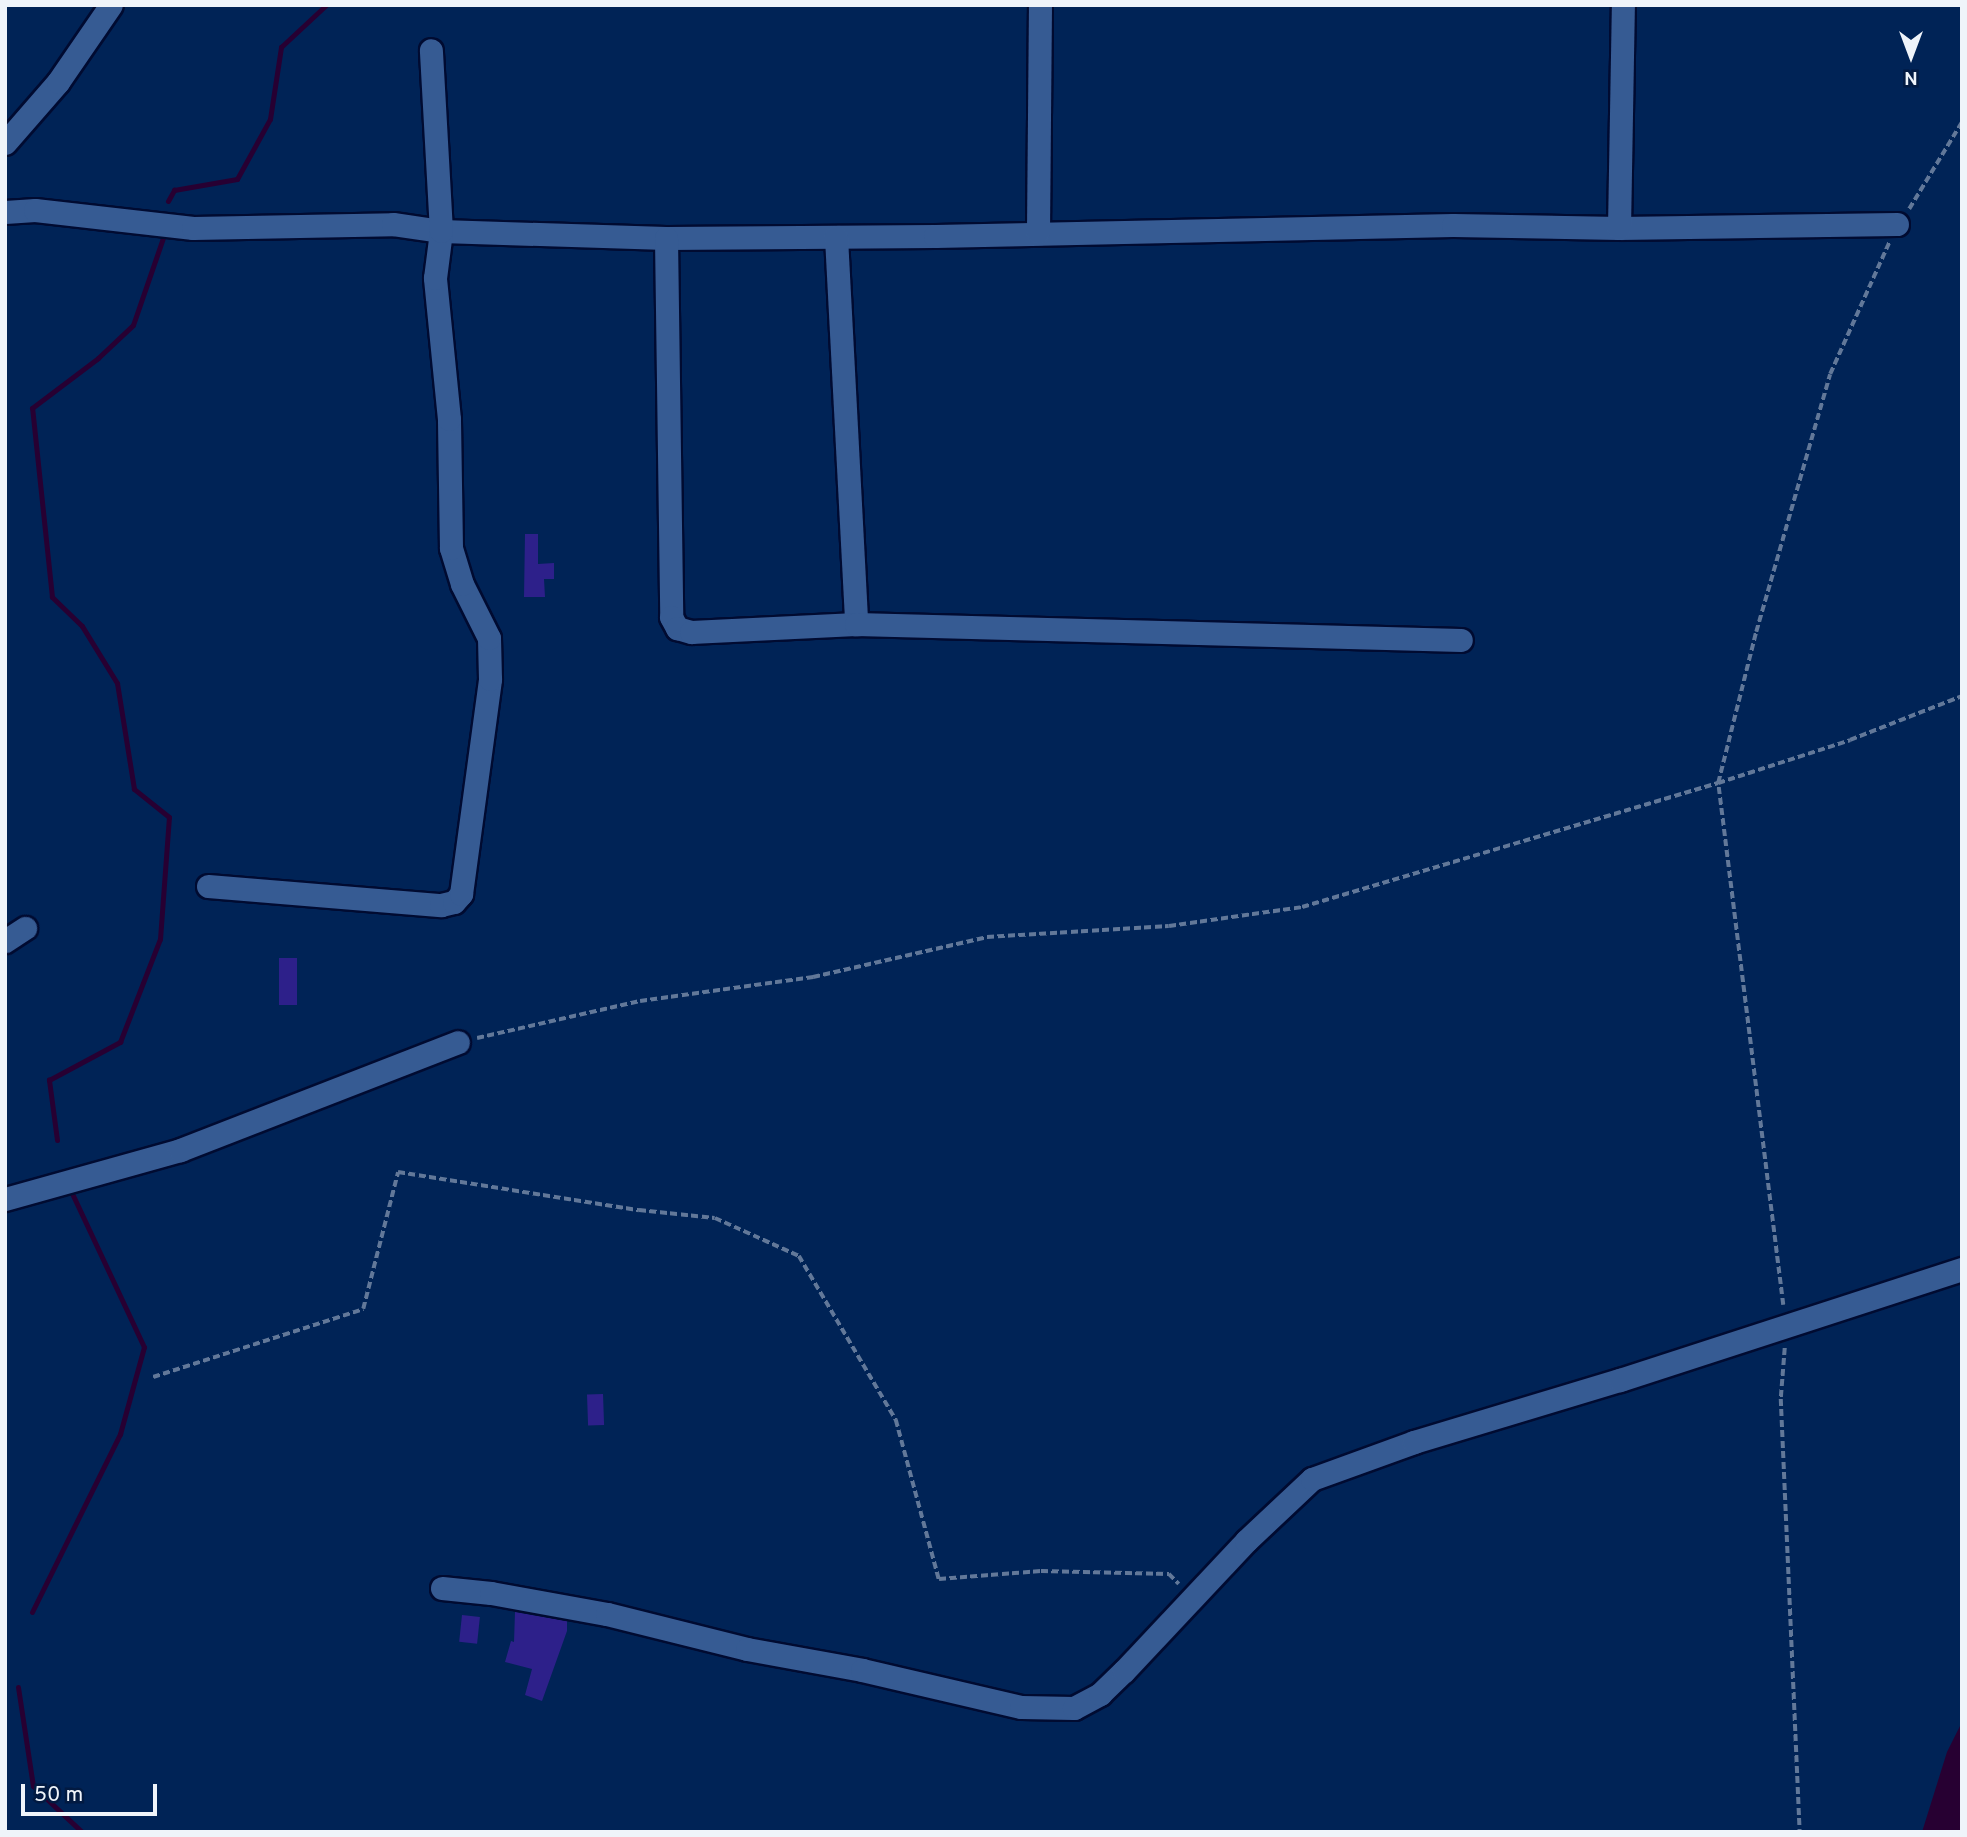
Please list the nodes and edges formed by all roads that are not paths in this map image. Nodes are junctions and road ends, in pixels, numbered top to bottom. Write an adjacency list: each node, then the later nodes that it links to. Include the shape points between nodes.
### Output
1 (111, 5): 5 (street, via 58,82)
2 (1040, 5): 10 (street)
3 (1623, 5): 8 (street)
4 (431, 50): 9 (street)
5 (5, 143)
6 (5, 212): 9 (street, via 35,210 192,228 393,224)
7 (1898, 224): 8 (street)
8 (1619, 228): 10 (street, via 1453,225)
9 (441, 231): 12 (street); 15 (street, via 435,278 449,419 451,548 462,584 489,638 490,679 461,894 442,905)
10 (1038, 232): 11 (street)
11 (836, 237): 12 (street); 13 (street)
12 (666, 238): 13 (street, via 671,617 677,628 691,632)
13 (856, 624): 14 (street)
14 (1461, 640)
15 (208, 887)
16 (25, 928): 17 (street)
17 (5, 941)
18 (458, 1042): 19 (street, via 180,1150)
19 (5, 1199)
20 (1962, 1269): 21 (street, via 1414,1442 1312,1479 1100,1694 1074,1708 1021,1707 607,1614)
21 (442, 1587)

